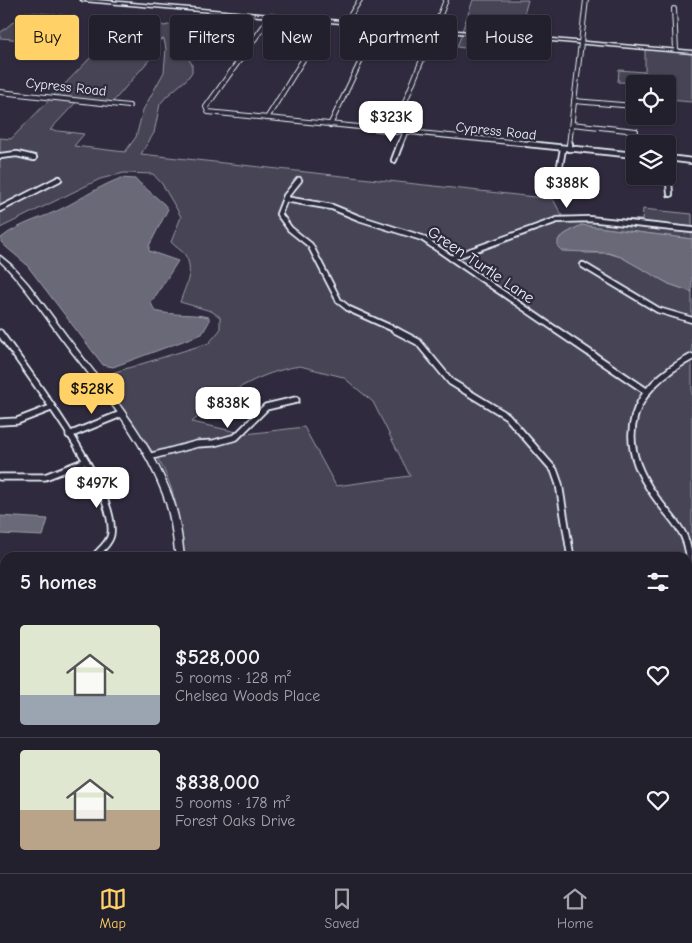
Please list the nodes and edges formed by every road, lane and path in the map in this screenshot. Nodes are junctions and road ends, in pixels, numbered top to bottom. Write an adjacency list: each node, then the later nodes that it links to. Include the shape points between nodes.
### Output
1 (84, 0): 6 (street)
2 (360, 0): 7 (street)
3 (446, 0): 8 (street)
4 (586, 0): 11 (street)
5 (674, 9): 12 (street)
6 (263, 15)
7 (350, 15)
8 (440, 15)
9 (263, 27): 21 (street, Cypress Road, via 206,111)
10 (457, 32): 11 (street)
11 (581, 42): 12 (street); 18 (street)
12 (676, 50): 13 (street)
13 (692, 52)
14 (302, 60): 21 (street)
15 (361, 60): 23 (street)
16 (422, 60): 25 (street)
17 (0, 92): 20 (street, Cypress Road)
18 (574, 101): 19 (street); 22 (street)
19 (626, 105)
20 (129, 106)
21 (267, 118): 23 (street, Cypress Road)
22 (572, 124): 24 (street); 28 (street)
23 (330, 125): 25 (street, Cypress Road)
24 (636, 131)
25 (396, 132): 26 (street, Cypress Road)
26 (405, 133): 27 (street, Cypress Road); 33 (street)
27 (563, 149): 28 (street, Cypress Road); 38 (street)
28 (570, 149): 29 (street, Cypress Road)
29 (626, 154)
30 (0, 156): 31 (street, via 17,154)
31 (34, 158)
32 (676, 159): 34 (street)
33 (394, 160)
34 (692, 161)
35 (59, 178): 41 (street)
36 (299, 180): 40 (street, via 292,185)
37 (669, 185): 39 (street)
38 (555, 193)
39 (670, 194)
40 (285, 199): 44 (street, Green Turtle Lane, via 318,203 407,232); 60 (street, via 278,214 310,246 339,301 418,342 451,382 507,416 546,460 559,484)
41 (0, 209)
42 (692, 230): 44 (street, via 589,219 557,220)
43 (0, 258): 52 (street)
44 (451, 258): 49 (street, Green Turtle Lane)
45 (583, 265): 46 (street, via 658,310)
46 (692, 320)
47 (0, 333): 51 (street)
48 (692, 356): 49 (street, via 664,373)
49 (646, 391): 61 (street, via 633,420 634,449 646,480 686,538)
50 (296, 400): 55 (street, via 266,407 236,437)
51 (51, 408): 53 (street, via 17,421); 54 (street)
52 (122, 414): 54 (street); 55 (street)
53 (0, 422)
54 (70, 435): 56 (street)
55 (152, 456): 59 (street, via 175,515)
56 (86, 461): 57 (street, via 45,477); 58 (street, via 95,476 112,524 108,541)
57 (0, 477)
58 (98, 552)
59 (179, 552)
60 (570, 552)
61 (690, 552)

